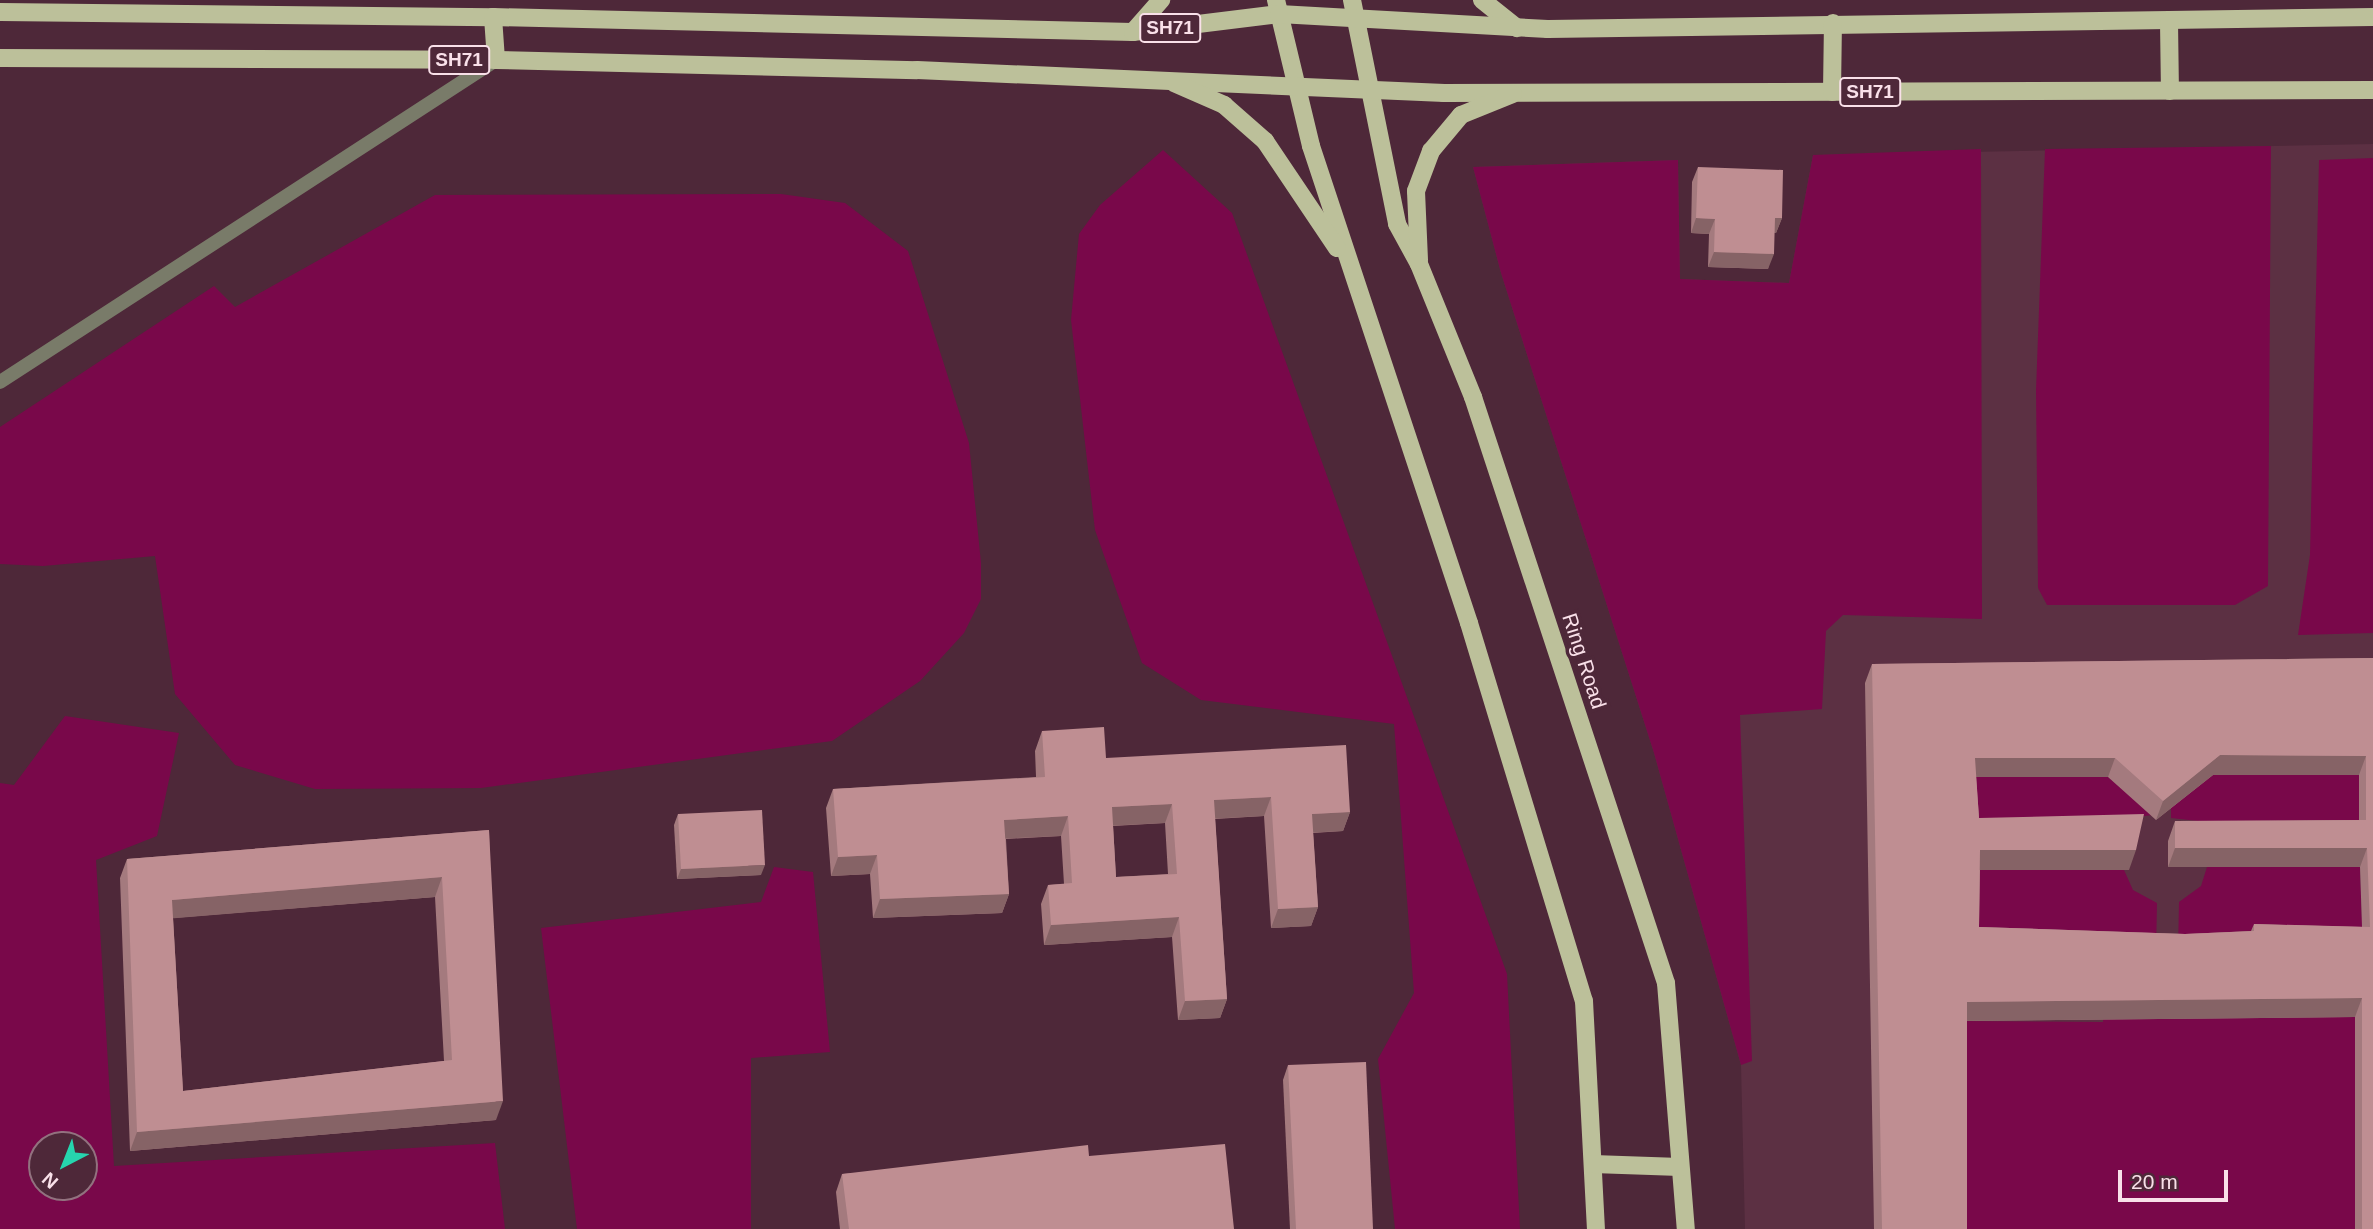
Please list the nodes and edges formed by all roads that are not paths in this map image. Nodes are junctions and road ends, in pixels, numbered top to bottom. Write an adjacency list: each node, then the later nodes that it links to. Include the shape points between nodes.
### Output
1 (1161, 0): 12 (main road)
2 (1352, 0): 8 (main road, Ring Road)
3 (1482, 0): 11 (main road)
4 (1278, 7): 8 (main road, SH71); 12 (main road, SH71); 16 (main road)
5 (0, 12): 6 (main road, SH71)
6 (493, 17): 12 (main road, SH71); 14 (main road)
7 (2373, 18): 9 (main road, SH71)
8 (1356, 19): 11 (main road, SH71); 17 (main road, Ring Road)
9 (2169, 22): 10 (main road, SH71); 20 (main road)
10 (1833, 23): 11 (main road, SH71); 21 (main road)
11 (1517, 28)
12 (1133, 32)
13 (0, 58): 14 (main road, SH71)
14 (496, 60): 15 (main road, SH71); 24 (street)
15 (1164, 79): 16 (main road, SH71); 23 (main road, via 1224,105 1265,141)
16 (1297, 85): 17 (main road, SH71); 23 (main road, via 1311,146)
17 (1367, 89): 18 (main road, SH71, via 1444,93); 22 (main road, Ring Road, via 1398,225)
18 (1525, 89): 21 (main road, SH71); 22 (main road, via 1461,115 1432,151 1416,191)
19 (2373, 90): 20 (main road, SH71)
20 (2170, 91): 21 (main road, SH71)
21 (1832, 92)
22 (1419, 264): 26 (main road, Ring Road, via 1473,397 1666,983)
23 (1354, 275): 25 (main road, via 1469,623 1584,1001)
24 (0, 383)
25 (1593, 1164): 26 (main road); 27 (main road)
26 (1680, 1167): 28 (main road, Ring Road)
27 (1597, 1229)
28 (1686, 1229)

